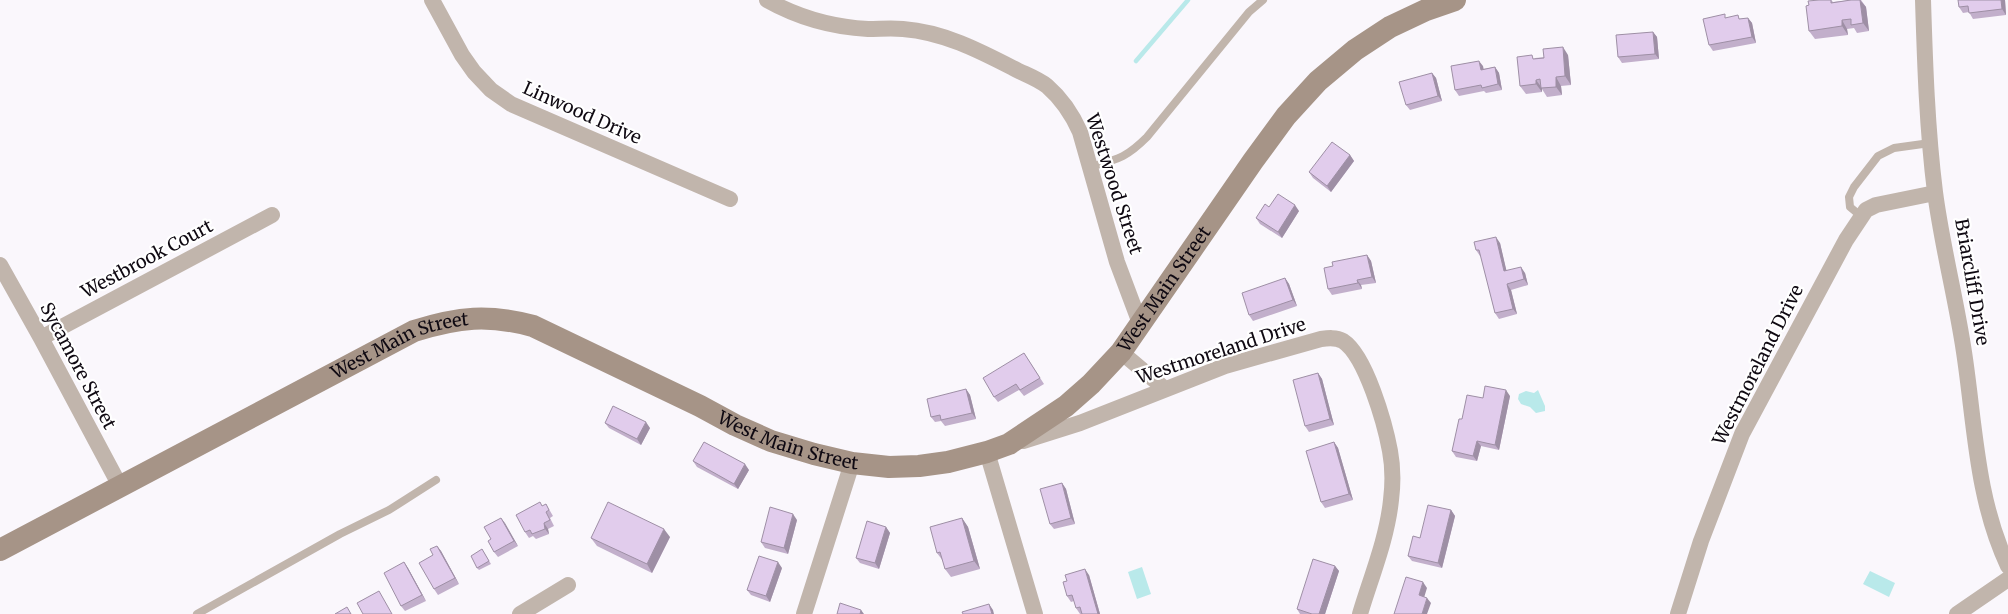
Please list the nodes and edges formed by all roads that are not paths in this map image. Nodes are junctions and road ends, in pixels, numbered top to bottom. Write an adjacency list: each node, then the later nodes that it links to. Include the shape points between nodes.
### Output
1 (432, 0): 9 (street, Linwood Drive, via 474,72 510,104)
2 (767, 0): 7 (street, Westwood Street, via 811,20 840,26 932,33 975,49 1045,85 1072,114)
3 (1263, 0): 7 (lane, via 1222,43 1140,144 1122,158)
4 (1455, 0): 13 (main road, West Main Street, via 1426,10 1372,38 1336,65 1301,98 1253,161)
5 (1923, 0): 6 (street, Briarcliff Drive)
6 (1930, 143): 8 (street, Briarcliff Drive); 11 (lane, via 1894,148 1878,156 1849,197 1850,207)
7 (1090, 167): 13 (street, Westwood Street, via 1117,262)
8 (1935, 193): 11 (street, Westmoreland Drive, via 1876,205 1866,210); 23 (street, Briarcliff Drive, via 1964,352 1978,466 1991,519)
9 (730, 200)
10 (272, 215): 14 (street, Westbrook Court)
11 (1862, 217): 31 (street, Westmoreland Drive, via 1841,248 1742,434 1701,541)
12 (0, 265): 14 (street, Sycamore Street)
13 (1141, 326): 15 (main road, West Main Street)
14 (42, 338): 21 (street, Sycamore Street)
15 (1121, 352): 16 (street); 17 (main road, West Main Street, via 1066,406)
16 (1165, 388): 17 (street, Westmoreland Drive, via 1080,423); 30 (street, Westmoreland Drive, via 1225,366 1321,339 1341,340 1351,347 1360,360 1378,406 1390,451 1392,477 1387,525)
17 (1008, 444): 18 (main road, West Main Street)
18 (987, 452): 19 (main road, West Main Street, via 919,466); 29 (street)
19 (852, 463): 21 (main road, West Main Street, via 814,454 735,425 533,326 511,320 465,318 414,331); 28 (street)
20 (436, 480): 26 (lane, via 388,510)
21 (120, 486): 22 (main road, West Main Street)
22 (0, 550)
23 (2008, 566)
24 (2008, 579): 32 (street)
25 (568, 585): 27 (street)
26 (197, 614)
27 (520, 614)
28 (804, 614)
29 (1035, 614)
30 (1360, 614)
31 (1678, 614)
32 (1957, 614)

